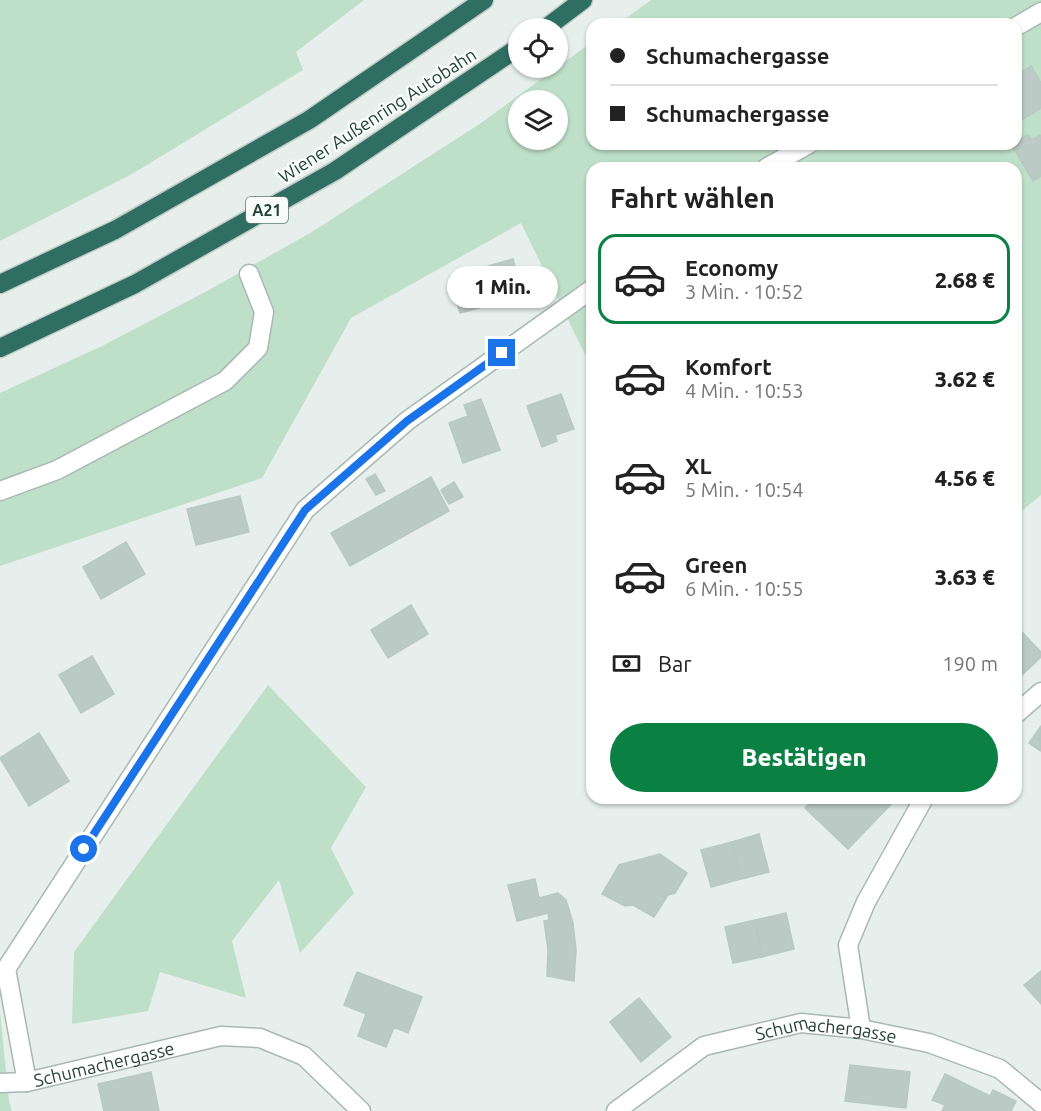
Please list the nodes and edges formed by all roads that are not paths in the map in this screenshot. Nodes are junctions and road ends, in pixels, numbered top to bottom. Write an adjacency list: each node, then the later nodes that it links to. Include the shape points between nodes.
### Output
1 (484, 0): 10 (highway, Wiener Außenring Autobahn, via 309,120 115,230)
2 (583, 0): 4 (highway)
3 (1041, 12): 5 (street)
4 (559, 18)
5 (1022, 23)
6 (508, 54): 12 (highway, Wiener Außenring Autobahn / A21, via 336,171 135,284)
7 (798, 150): 8 (street)
8 (776, 162)
9 (249, 274): 13 (street, via 264,312 258,348 225,381 57,470)
10 (0, 284)
11 (586, 293): 18 (street, Schumachergasse, via 407,421 305,510 6,969)
12 (0, 348)
13 (0, 491)
14 (1041, 693): 15 (street)
15 (1022, 709)
16 (921, 804): 17 (street, via 866,902 848,945)
17 (861, 1029): 20 (street, Schumachergasse, via 929,1043 1000,1069); 22 (street, Schumachergasse, via 801,1023 704,1046)
18 (27, 1082): 19 (street); 21 (street, Schumachergasse, via 221,1036 260,1038 304,1056)
19 (0, 1083)
20 (1041, 1103)
21 (361, 1111)
22 (616, 1111)

